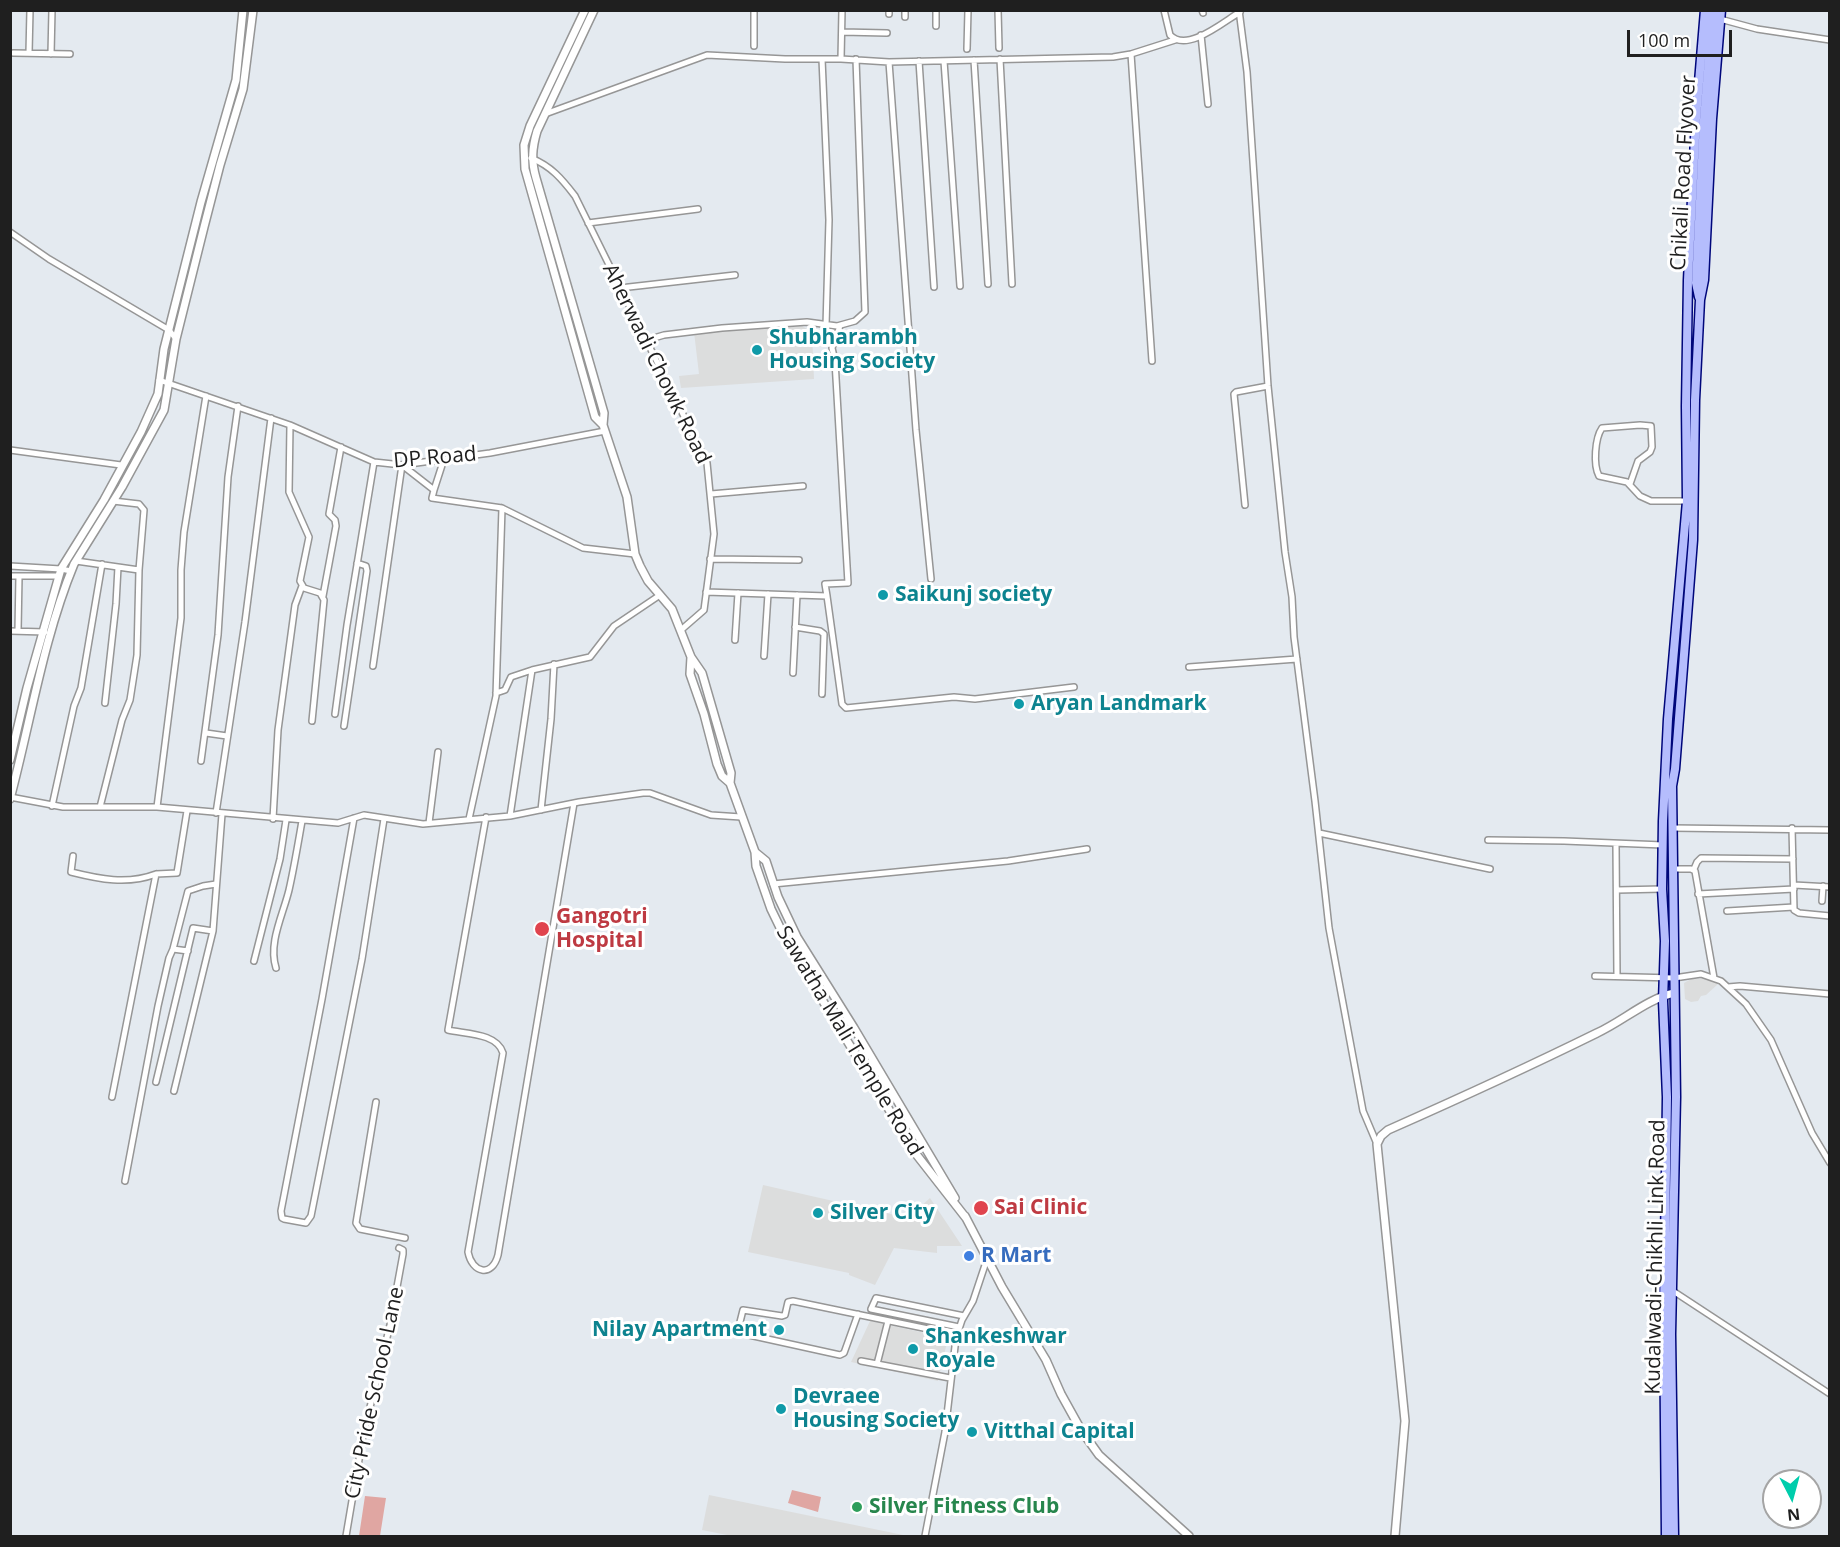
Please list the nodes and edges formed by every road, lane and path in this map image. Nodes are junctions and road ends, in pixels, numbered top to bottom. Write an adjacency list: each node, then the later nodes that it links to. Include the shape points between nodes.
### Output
1 (30, 10): 27 (street)
2 (52, 10): 28 (street)
3 (243, 10): 56 (street, via 236,80)
4 (253, 10): 57 (street, via 243,89)
5 (585, 10): 41 (street, Sawatha Mali Temple Road, via 530,126 524,145)
6 (594, 10): 40 (street, Sawatha Mali Temple Road)
7 (754, 10): 23 (street)
8 (842, 10): 18 (street)
9 (936, 10): 17 (street)
10 (968, 10): 25 (street)
11 (998, 10): 24 (street)
12 (1164, 10): 21 (street)
13 (1705, 10): 52 (main road)
14 (1713, 10): 46 (main road, Chikali Road Flyover)
15 (1239, 11): 20 (street); 62 (street, via 1247,72)
16 (1721, 15): 22 (street, via 1757,29); 53 (main road)
17 (936, 26)
18 (842, 32): 19 (street); 31 (street)
19 (888, 33)
20 (1201, 35): 21 (street, via 1189,41); 39 (street)
21 (1175, 40): 30 (street)
22 (1830, 40)
23 (754, 46)
24 (999, 48)
25 (968, 49)
26 (13, 53): 27 (street)
27 (29, 53): 28 (street)
28 (51, 54): 29 (street)
29 (70, 54)
30 (1131, 54): 34 (street); 59 (street)
31 (841, 58): 32 (street); 33 (street)
32 (822, 59): 40 (street, via 707,56); 54 (street, via 829,220)
33 (856, 59): 38 (street); 55 (street, via 866,306 855,321)
34 (1000, 59): 36 (street); 48 (street)
35 (945, 60): 36 (street); 37 (street); 49 (street)
36 (974, 60): 47 (street)
37 (919, 61): 38 (street); 50 (street)
38 (889, 62): 96 (street)
39 (1208, 104)
40 (546, 114): 41 (street, Sawatha Mali Temple Road)
41 (528, 158): 43 (street, Aherwadi Chowk Road, via 547,165 563,181); 68 (street, Sawatha Mali Temple Road, via 528,179 551,264 595,417)
42 (698, 209): 43 (street)
43 (588, 223): 51 (street, Aherwadi Chowk Road)
44 (10, 232): 56 (street)
45 (735, 275): 51 (street)
46 (1696, 283): 52 (main road); 53 (main road, Chikali Road Flyover)
47 (988, 284)
48 (1012, 284)
49 (960, 286)
50 (934, 287)
51 (620, 288): 58 (street, Aherwadi Chowk Road)
52 (1688, 299): 67 (main road)
53 (1700, 300): 67 (main road)
54 (826, 326): 55 (street); 58 (street, via 807,322 722,328)
55 (840, 326): 104 (street, via 833,345 848,583 825,584)
56 (168, 330): 57 (street); 60 (street)
57 (176, 339): 61 (street)
58 (647, 340): 78 (street, Aherwadi Chowk Road, via 706,464)
59 (1152, 361)
60 (159, 380): 61 (street, DP Road); 73 (street, via 158,394)
61 (170, 383): 63 (street, DP Road); 79 (street, via 164,410)
62 (1268, 386): 81 (street, via 1234,394); 113 (street)
63 (206, 396): 64 (street, DP Road); 138 (street, via 184,532 182,618)
64 (238, 406): 65 (street, DP Road); 128 (street, via 228,477 218,636)
65 (271, 418): 66 (street, DP Road); 129 (street)
66 (290, 425): 69 (street, DP Road); 97 (street, via 289,492 309,537)
67 (1691, 425): 80 (main road)
68 (604, 428): 71 (street, DP Road); 83 (street, Sawatha Mali Temple Road, via 627,497)
69 (341, 447): 72 (street, DP Road); 103 (street, via 329,514 336,526)
70 (10, 450): 73 (street)
71 (444, 459): 74 (street, DP Road); 77 (street)
72 (374, 462): 74 (street, DP Road); 87 (street)
73 (122, 465): 93 (street)
74 (402, 465): 77 (street); 115 (street)
75 (1630, 484): 75 (street, via 1638,461 1652,447 1651,426 1602,428 1598,436 1597,473 1602,478); 80 (street, via 1645,500)
76 (803, 486): 78 (street)
77 (434, 490): 82 (street, via 432,498)
78 (711, 494): 84 (street, Aherwadi Chowk Road, via 714,534)
79 (113, 501): 86 (street); 91 (street, via 143,507)
80 (1691, 502): 152 (main road, Kudalwadi-Chikhli Link Road); 158 (main road, Kudalwadi-Chikhli Link Road, via 1668,719)
81 (1245, 505)
82 (502, 508): 83 (street, via 583,548); 120 (street)
83 (635, 554): 101 (street, Sawatha Mali Temple Road)
84 (710, 559): 85 (street); 98 (street, Aherwadi Chowk Road)
85 (799, 560)
86 (76, 561): 88 (street); 92 (street)
87 (357, 563): 125 (street); 127 (street, via 366,566 367,571)
88 (102, 564): 90 (street); 136 (street, via 81,688)
89 (10, 566): 93 (street)
90 (118, 567): 91 (street); 124 (street)
91 (139, 570): 137 (street, via 137,654 130,700)
92 (71, 571): 93 (street); 109 (street)
93 (60, 572): 95 (street); 109 (street)
94 (10, 576): 95 (street)
95 (19, 576): 108 (street)
96 (931, 579)
97 (302, 586): 103 (street); 146 (street, via 295,605 278,730)
98 (706, 592): 99 (street); 106 (street, Aherwadi Chowk Road, via 704,610)
99 (738, 593): 100 (street); 110 (street)
100 (768, 594): 102 (street); 111 (street)
101 (660, 595): 106 (street, Sawatha Mali Temple Road, via 672,609); 114 (street, via 614,626 590,657)
102 (797, 595): 104 (street); 105 (street)
103 (323, 596): 126 (street)
104 (827, 596): 119 (street, via 844,706 954,697 975,699)
105 (795, 627): 118 (street); 122 (street, via 824,634)
106 (681, 630): 112 (street, Sawatha Mali Temple Road)
107 (10, 631): 108 (street)
108 (18, 631): 109 (street)
109 (46, 632): 121 (street); 123 (street)
110 (735, 640)
111 (764, 656)
112 (691, 657): 133 (street, Sawatha Mali Temple Road, via 702,673 731,773); 133 (street, Sawatha Mali Temple Road, via 690,674 717,764)
113 (1297, 659): 116 (street); 155 (street)
114 (554, 664): 117 (street); 139 (street)
115 (373, 666)
116 (1189, 667)
117 (532, 670): 120 (street, via 511,677 505,690); 142 (street)
118 (793, 673)
119 (1074, 687)
120 (496, 693): 148 (street)
121 (26, 694): 123 (street); 131 (street)
122 (822, 694)
123 (35, 695): 134 (street)
124 (105, 703)
125 (335, 714)
126 (312, 720)
127 (344, 726)
128 (206, 733): 129 (street); 132 (street)
129 (227, 736): 141 (street)
130 (438, 752): 151 (street)
131 (10, 760)
132 (201, 761)
133 (730, 783): 144 (street, Sawatha Mali Temple Road)
134 (11, 798): 136 (street)
135 (574, 803): 139 (street); 143 (street, via 498,1255 491,1269 482,1270 470,1261 468,1252 503,1053 492,1040 448,1030); 144 (street, via 650,794 711,815)
136 (52, 806): 137 (street)
137 (100, 807): 138 (street)
138 (157, 807): 140 (street)
139 (541, 810): 142 (street)
140 (187, 811): 141 (street); 166 (street, via 177,873)
141 (219, 813): 146 (street); 167 (street)
142 (510, 816): 143 (street)
143 (486, 817): 148 (street)
144 (741, 817): 160 (street, Sawatha Mali Temple Road)
145 (354, 818): 147 (street, via 364,815); 147 (street, via 281,1211 284,1219 306,1223 311,1216 355,994); 150 (street, via 338,823)
146 (273, 819): 149 (street)
147 (384, 819): 151 (street)
148 (469, 819): 151 (street)
149 (286, 820): 150 (street); 181 (street)
150 (302, 821): 182 (street, via 274,946)
151 (429, 823)
152 (1672, 828): 153 (street); 164 (main road, Kudalwadi-Chikhli Link Road)
153 (1792, 828): 154 (street); 162 (street)
154 (1830, 830)
155 (1319, 833): 163 (street); 196 (street, via 1329,928 1357,1085)
156 (1488, 840): 157 (street)
157 (1616, 844): 158 (street); 172 (street)
158 (1663, 845): 171 (main road, Kudalwadi-Chikhli Link Road)
159 (1087, 849): 168 (street, via 1008,861)
160 (755, 852): 168 (street, Sawatha Mali Temple Road, via 765,861); 199 (street, Sawatha Mali Temple Road, via 759,877 787,942 916,1154)
161 (73, 856): 166 (street, via 71,872 99,879 126,880)
162 (1793, 859): 165 (street, via 1701,858); 170 (street)
163 (1490, 869)
164 (1673, 869): 165 (street); 186 (main road, Kudalwadi-Chikhli Link Road)
165 (1694, 869): 173 (street)
166 (156, 874): 194 (street)
167 (216, 884): 178 (street); 179 (street, via 188,891)
168 (773, 884): 199 (street, Sawatha Mali Temple Road, via 797,937)
169 (1826, 886): 170 (street); 174 (street)
170 (1794, 887): 173 (street); 175 (street)
171 (1662, 889): 172 (street); 185 (main road, Kudalwadi-Chikhli Link Road)
172 (1617, 890): 184 (street)
173 (1698, 894): 187 (street)
174 (1822, 901)
175 (1794, 906): 176 (street); 177 (street, via 1799,913)
176 (1727, 911)
177 (1830, 916)
178 (213, 931): 180 (street, via 193,928); 193 (street)
179 (173, 949): 180 (street); 198 (street, via 158,1006)
180 (188, 951): 192 (street)
181 (254, 962)
182 (276, 968)
183 (1594, 976): 184 (street)
184 (1617, 976): 185 (street)
185 (1664, 978): 186 (street); 191 (main road, Kudalwadi-Chikhli Link Road)
186 (1674, 978): 187 (street, via 1701,974); 189 (main road, Kudalwadi-Chikhli Link Road)
187 (1714, 978): 188 (street)
188 (1728, 987): 190 (street); 197 (street, via 1746,1004 1771,1040 1812,1133)
189 (1674, 993): 191 (street); 203 (main road, Kudalwadi-Chikhli Link Road)
190 (1830, 994)
191 (1663, 998): 196 (street, via 1525,1069 1388,1130); 216 (main road, Kudalwadi-Chikhli Link Road, via 1667,1097)
192 (156, 1082)
193 (174, 1091)
194 (112, 1097)
195 (376, 1102): 200 (street, via 356,1223 360,1229)
196 (1377, 1144): 215 (street, via 1406,1421)
197 (1830, 1163)
198 (125, 1181)
199 (966, 1218): 202 (street, Sawatha Mali Temple Road)
200 (405, 1238)
201 (401, 1249): 212 (street, City Pride School Lane, via 390,1325 363,1436)
202 (987, 1258): 205 (street); 214 (street, Sawatha Mali Temple Road, via 1093,1447)
203 (1673, 1291): 211 (street); 217 (main road, Kudalwadi-Chikhli Link Road)
204 (858, 1314): 204 (street, via 789,1301 782,1316 743,1310 738,1329 740,1333 840,1355); 206 (street)
205 (964, 1316): 207 (street); 207 (street, via 876,1298 871,1308)
206 (888, 1321): 207 (street); 209 (street)
207 (958, 1333): 210 (street)
208 (861, 1361): 209 (street)
209 (877, 1364): 210 (street)
210 (950, 1378): 213 (street, via 945,1432)
211 (1830, 1394)
212 (346, 1536)
213 (925, 1536)
214 (1190, 1536)
215 (1395, 1536)
216 (1666, 1536)
217 (1674, 1536)

